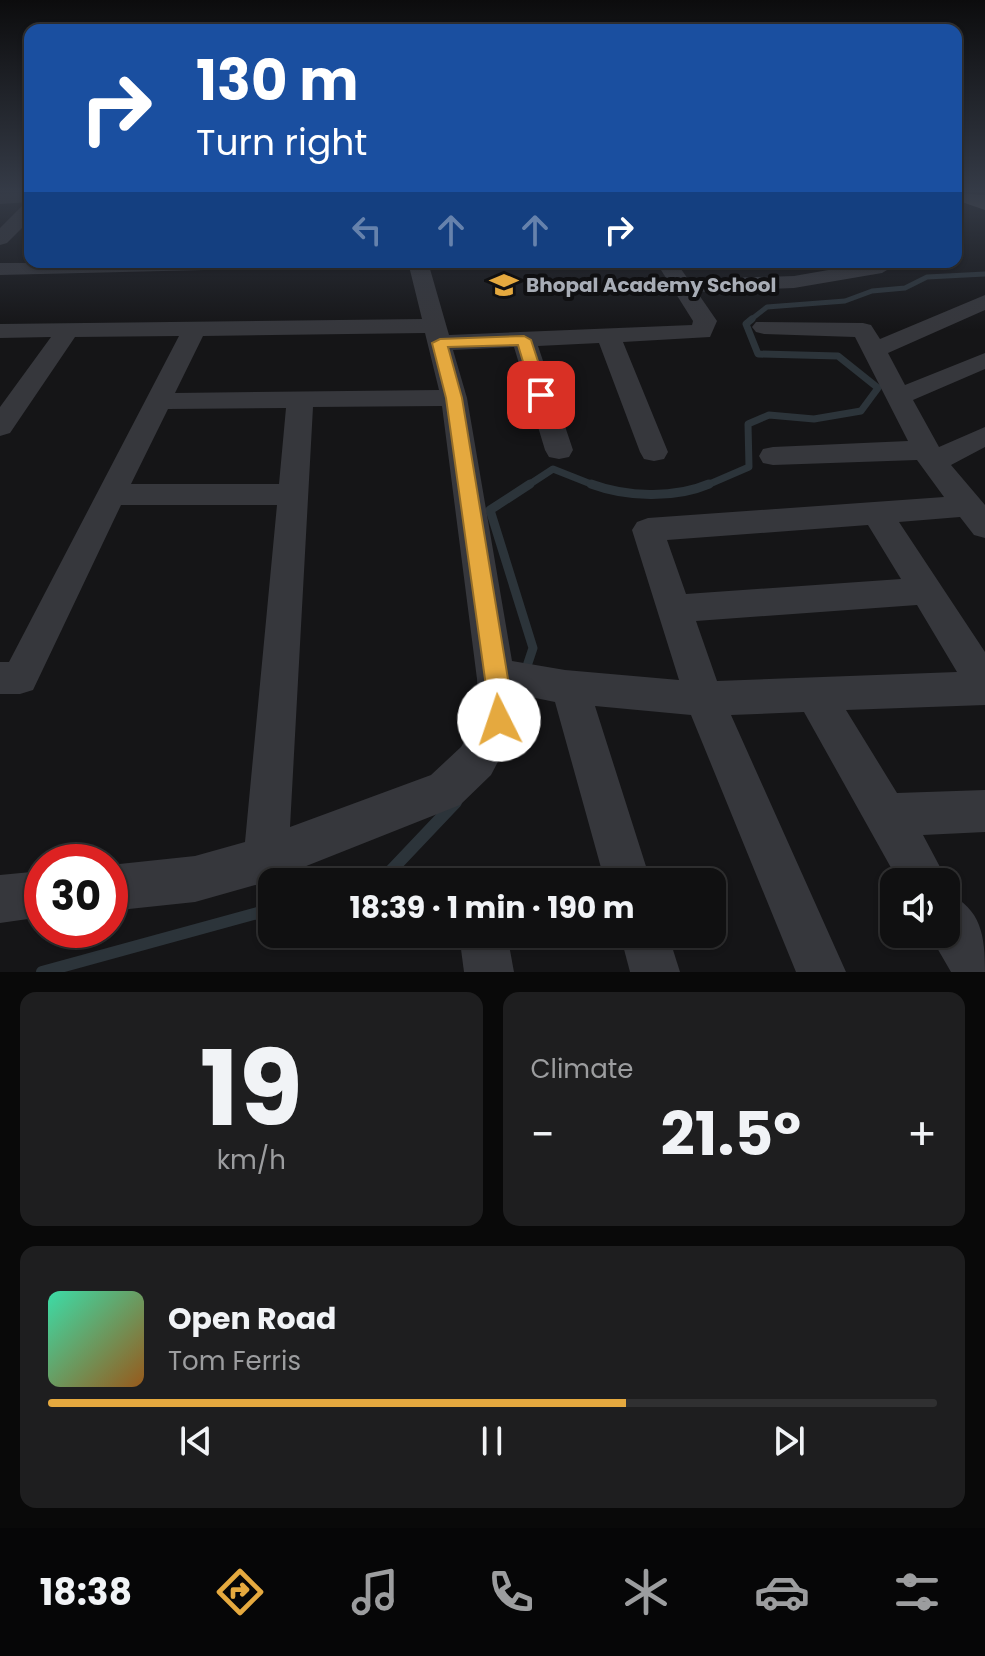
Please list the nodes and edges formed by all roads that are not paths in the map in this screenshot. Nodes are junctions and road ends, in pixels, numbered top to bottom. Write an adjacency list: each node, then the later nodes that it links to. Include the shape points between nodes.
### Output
1 (41, 268): 5 (street)
2 (420, 268): 12 (street)
3 (670, 268): 6 (street)
4 (876, 268): 6 (street, via 794,282)
5 (0, 269)
6 (682, 286): 13 (street, via 705,321 702,332)
7 (985, 302): 15 (street)
8 (764, 327): 15 (street, via 857,328)
9 (194, 329): 10 (street); 12 (street); 20 (street)
10 (68, 330): 11 (street); 21 (street)
11 (0, 331)
12 (437, 335): 14 (street); 18 (street)
13 (609, 337): 14 (street); 24 (street)
14 (524, 340): 23 (street)
15 (875, 350): 17 (street)
16 (985, 360): 17 (street)
17 (898, 397): 26 (street)
18 (454, 398): 19 (street); 34 (street)
19 (300, 399): 20 (street); 27 (street)
20 (158, 401): 28 (street)
21 (0, 427)
22 (985, 436): 26 (street)
23 (559, 450)
24 (654, 452)
25 (773, 456): 26 (street)
26 (930, 456): 30 (street)
27 (293, 494): 28 (street); 41 (street)
28 (111, 495): 33 (street, via 20,678)
29 (877, 514): 30 (street); 31 (street); 32 (street, via 648,530)
30 (976, 517)
31 (926, 591): 32 (street); 35 (street)
32 (674, 609): 38 (street)
33 (0, 678)
34 (504, 678): 36 (street); 41 (street, via 499,720 476,761 445,790)
35 (985, 686): 37 (street)
36 (568, 687): 38 (street); 42 (street)
37 (815, 695): 38 (street); 40 (street)
38 (704, 699): 52 (street)
39 (985, 811): 40 (street)
40 (885, 815): 43 (street)
41 (266, 859): 44 (street, via 195,879)
42 (624, 868)
43 (917, 868)
44 (128, 886)
45 (24, 896): 46 (street)
46 (0, 899)
47 (960, 940): 53 (street)
48 (485, 948): 50 (street)
49 (648, 948): 51 (street)
50 (489, 972)
51 (655, 972)
52 (821, 972)
53 (979, 972)

